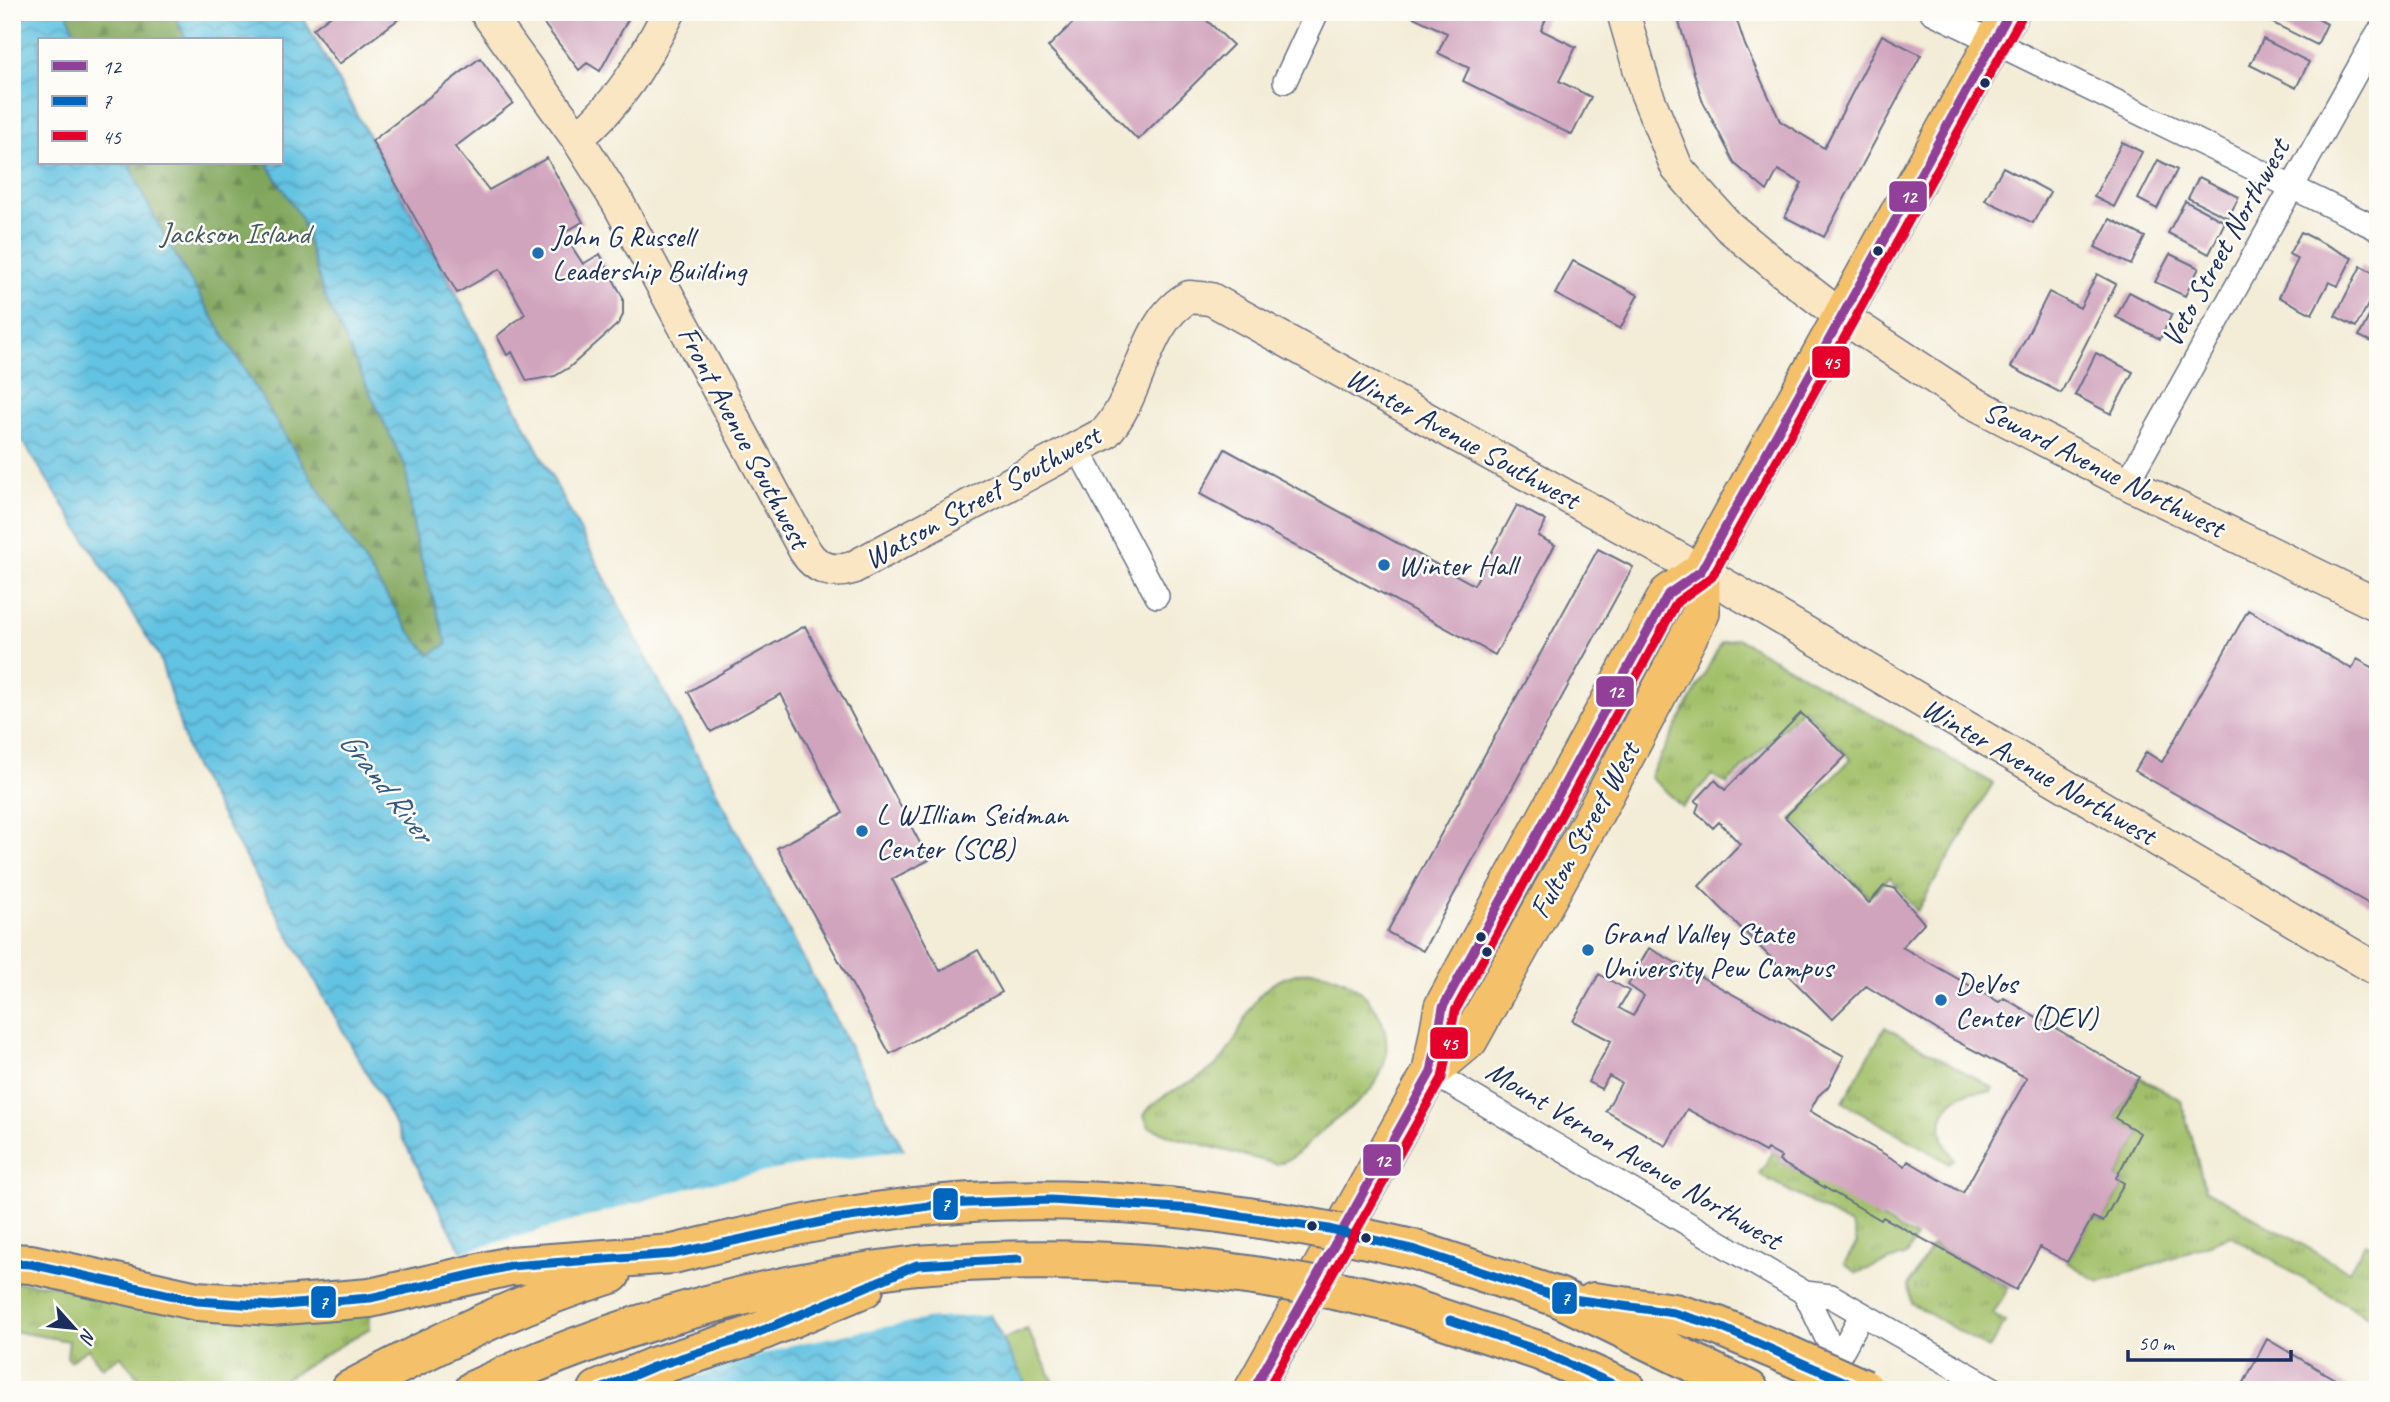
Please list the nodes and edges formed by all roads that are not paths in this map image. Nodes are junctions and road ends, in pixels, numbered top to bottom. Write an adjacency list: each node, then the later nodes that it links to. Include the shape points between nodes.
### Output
1 (486, 12): 9 (street, Front Avenue Southwest)
2 (669, 12): 9 (street, via 626,90)
3 (1317, 12): 8 (street)
4 (1623, 12): 13 (street, Seward Avenue Northwest, via 1646,92 1677,168 1728,226)
5 (1932, 12): 6 (street)
6 (2002, 28): 10 (street); 13 (main road, Fulton Street West)
7 (2378, 33): 10 (street, Veto Street Northwest)
8 (1285, 80)
9 (577, 138): 16 (street, Front Avenue Southwest, via 639,239 805,551)
10 (2291, 187): 11 (street); 15 (street, Veto Street Northwest)
11 (2378, 229)
12 (1226, 305): 14 (street, Watson Street Southwest, via 1198,296 1174,307 1156,334 1119,416 1105,432); 17 (street, Winter Avenue Southwest)
13 (1841, 316): 15 (street, Seward Avenue Northwest, via 1970,401); 17 (main road, Fulton Street West)
14 (1078, 449): 16 (street, Watson Street Southwest, via 852,568); 18 (street)
15 (2127, 484): 19 (street, Seward Avenue Northwest)
16 (829, 571)
17 (1701, 571): 20 (street, Winter Avenue Northwest); 21 (main road, Fulton Street West, via 1668,594 1443,1007)
18 (1157, 596)
19 (2378, 605)
20 (2378, 970)
21 (1431, 1072): 25 (street, Mount Vernon Avenue Northwest); 33 (main road, Fulton Street West)
22 (673, 1254): 23 (highway, via 510,1266 370,1298 271,1306 197,1301); 26 (highway, bridge, via 835,1219 943,1204 1051,1200 1193,1209 1329,1229 1412,1249); 31 (highway, via 556,1291 448,1338)
23 (12, 1263)
24 (917, 1265): 29 (highway, via 697,1308 574,1346); 32 (highway, via 747,1337); 34 (highway, bridge, via 1061,1259 1174,1264 1251,1274 1398,1304 1540,1351)
25 (1805, 1293): 27 (street, Mount Vernon Avenue Northwest, via 1831,1296); 28 (street, via 1830,1345)
26 (1558, 1297): 30 (highway, bridge, via 1674,1313 1718,1326); 35 (highway)
27 (1862, 1314): 28 (street); 36 (street, Mount Vernon Avenue Northwest)
28 (1825, 1382)
29 (475, 1389)
30 (1865, 1389)
31 (350, 1390)
32 (598, 1390)
33 (1253, 1390)
34 (1627, 1390)
35 (1749, 1390)
36 (1995, 1390)

